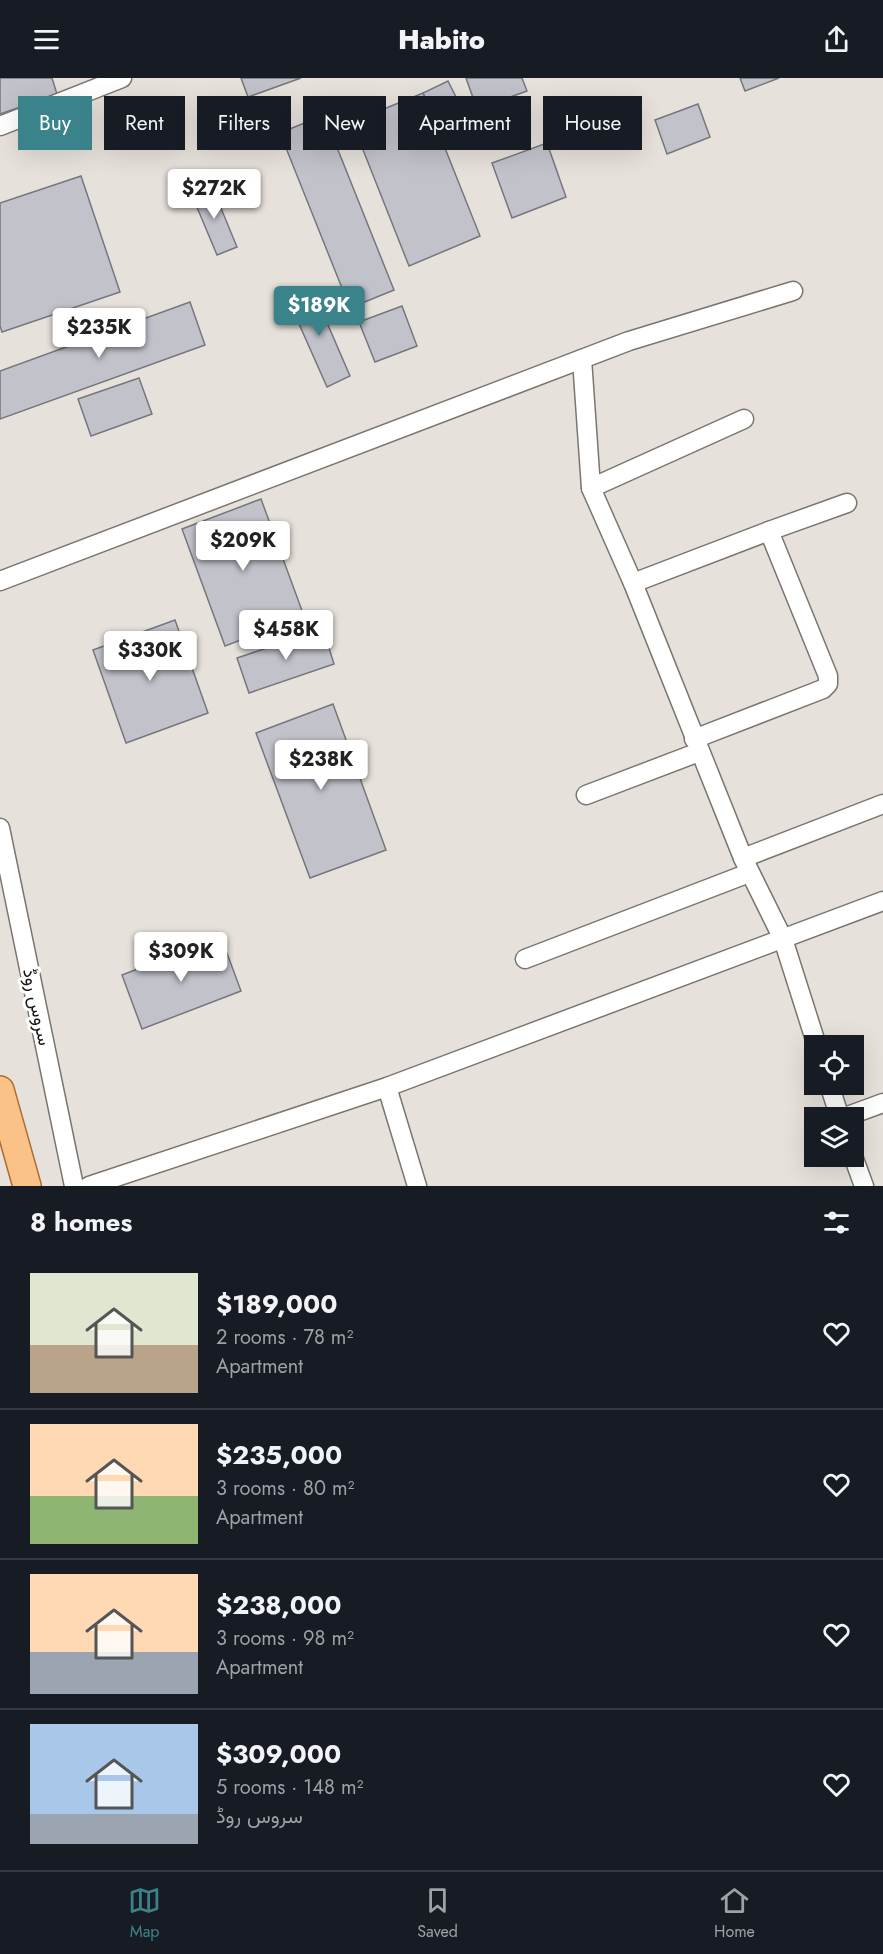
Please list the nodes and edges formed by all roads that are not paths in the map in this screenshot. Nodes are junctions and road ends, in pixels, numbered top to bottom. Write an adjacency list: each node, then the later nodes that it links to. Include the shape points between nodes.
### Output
1 (122, 78): 2 (street)
2 (0, 126)
3 (793, 291): 4 (street)
4 (582, 359): 6 (street); 9 (street)
5 (744, 419): 6 (street)
6 (591, 488): 10 (street)
7 (847, 503): 8 (street)
8 (769, 531): 10 (street); 11 (street, via 828,684)
9 (0, 581)
10 (633, 583): 11 (street)
11 (697, 746): 12 (street); 15 (street)
12 (586, 795)
13 (883, 804): 15 (street)
14 (0, 828): 28 (street, سروس روڈ)
15 (746, 866): 17 (street); 18 (street)
16 (883, 901): 17 (street)
17 (783, 939): 19 (street); 20 (street)
18 (525, 959)
19 (814, 1035)
20 (387, 1087): 29 (street); 30 (street)
21 (0, 1090): 27 (main road)
22 (883, 1103): 23 (street)
23 (864, 1110)
24 (0, 1119): 26 (main road)
25 (858, 1167): 31 (street)
26 (15, 1186)
27 (27, 1186)
28 (74, 1186)
29 (89, 1186)
30 (417, 1186)
31 (864, 1186)

